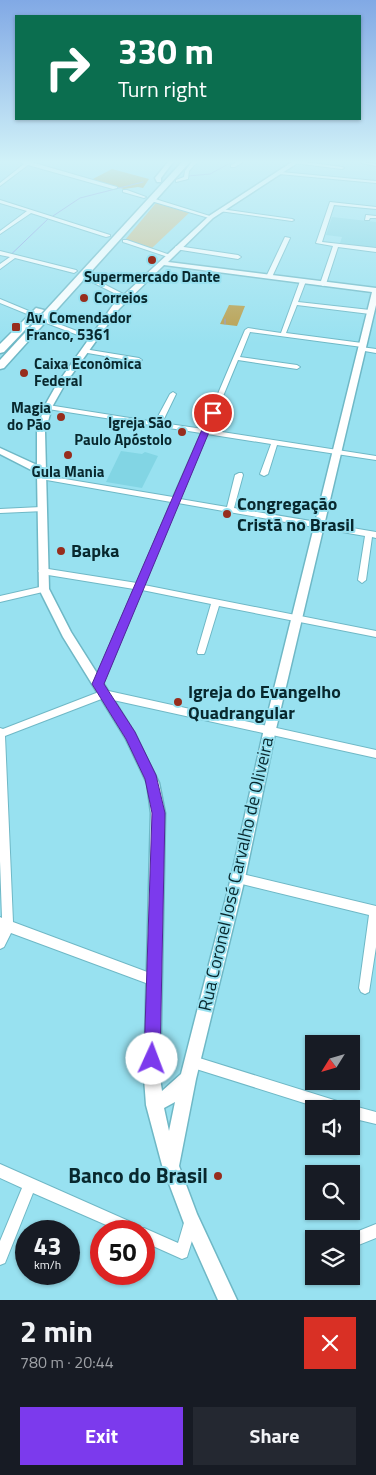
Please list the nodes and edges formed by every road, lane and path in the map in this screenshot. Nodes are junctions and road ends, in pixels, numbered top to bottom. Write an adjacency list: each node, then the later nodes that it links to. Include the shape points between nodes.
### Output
1 (14, 223): 7 (street)
2 (66, 223): 8 (street)
3 (127, 223): 6 (highway)
4 (205, 223): 16 (main road)
5 (326, 223): 11 (street)
6 (122, 228): 8 (highway); 28 (highway)
7 (0, 233)
8 (108, 236): 19 (highway)
9 (287, 238): 20 (street)
10 (125, 241): 16 (street)
11 (319, 243): 12 (street)
12 (336, 245): 13 (street); 23 (street)
13 (376, 250)
14 (0, 253): 15 (street)
15 (11, 255): 18 (street); 19 (street)
16 (170, 256): 17 (street); 20 (main road); 25 (main road)
17 (238, 256)
18 (0, 267)
19 (74, 271): 26 (highway)
20 (269, 277): 22 (main road)
21 (92, 280): 25 (street)
22 (303, 281): 23 (main road); 29 (street)
23 (322, 284): 24 (main road)
24 (376, 290): 30 (main road, Rua Coronel José Carvalho de Oliveira)
25 (126, 297): 33 (main road)
26 (49, 299): 28 (highway); 31 (highway)
27 (0, 301): 31 (street)
28 (60, 302): 31 (highway, via 51,311)
29 (296, 303): 30 (street); 32 (street)
30 (370, 312): 34 (main road, Rua Coronel José Carvalho de Oliveira)
31 (39, 314): 33 (street); 35 (highway); 40 (highway)
32 (283, 334): 34 (street); 38 (street, via 248,330)
33 (93, 339): 36 (main road)
34 (362, 347): 37 (street); 48 (main road, Rua Coronel José Carvalho de Oliveira)
35 (0, 350)
36 (84, 351): 39 (street); 43 (main road)
37 (376, 351)
38 (236, 358): 41 (street); 45 (street)
39 (139, 360)
40 (0, 366)
41 (297, 367)
42 (173, 394): 44 (street)
43 (48, 407): 44 (street); 50 (main road, via 41,432)
44 (158, 423): 45 (street)
45 (205, 431): 46 (street); 53 (street)
46 (275, 442): 48 (street); 52 (street)
47 (0, 451): 50 (main road)
48 (337, 452): 49 (street); 57 (main road, Rua Coronel José Carvalho de Oliveira)
49 (376, 458)
50 (41, 470): 53 (street); 54 (main road)
51 (240, 474): 55 (street)
52 (264, 474)
53 (177, 499): 55 (street); 61 (street)
54 (42, 509): 56 (street); 59 (main road)
55 (230, 509): 57 (street)
56 (0, 511)
57 (320, 525): 58 (street); 65 (main road, Rua Coronel José Carvalho de Oliveira)
58 (372, 534): 60 (street)
59 (42, 571): 61 (street); 62 (main road)
60 (362, 580)
61 (140, 587): 64 (street); 68 (street)
62 (44, 589): 63 (street); 68 (main road)
63 (0, 599)
64 (216, 602): 65 (street); 67 (street)
65 (297, 618): 66 (street); 69 (main road, Rua Coronel José Carvalho de Oliveira)
66 (376, 634)
67 (201, 652)
68 (101, 689): 69 (street); 70 (street); 76 (main road, via 130,736 151,779 158,813)
69 (270, 729): 71 (street); 72 (main road, Rua Coronel José Carvalho de Oliveira)
70 (0, 733): 74 (street)
71 (376, 754)
72 (238, 878): 73 (street); 78 (main road, Rua Coronel José Carvalho de Oliveira)
73 (375, 911): 77 (street)
74 (4, 924): 75 (street); 76 (street)
75 (0, 943)
76 (154, 980): 81 (main road)
77 (364, 988)
78 (193, 1062): 79 (main road, Rua Coronel José Carvalho de Oliveira); 80 (street)
79 (188, 1080): 81 (main road); 84 (main road, Rua Coronel José Carvalho de Oliveira)
80 (316, 1100)
81 (154, 1105): 84 (main road)
82 (360, 1114): 83 (street)
83 (376, 1118)
84 (170, 1167): 88 (main road)
85 (0, 1171): 86 (street)
86 (30, 1184): 87 (street); 92 (street)
87 (110, 1220)
88 (191, 1220): 91 (street, via 182,1252); 93 (main road)
89 (376, 1231): 90 (street)
90 (360, 1237)
91 (155, 1240)
92 (0, 1258)
93 (228, 1300)

